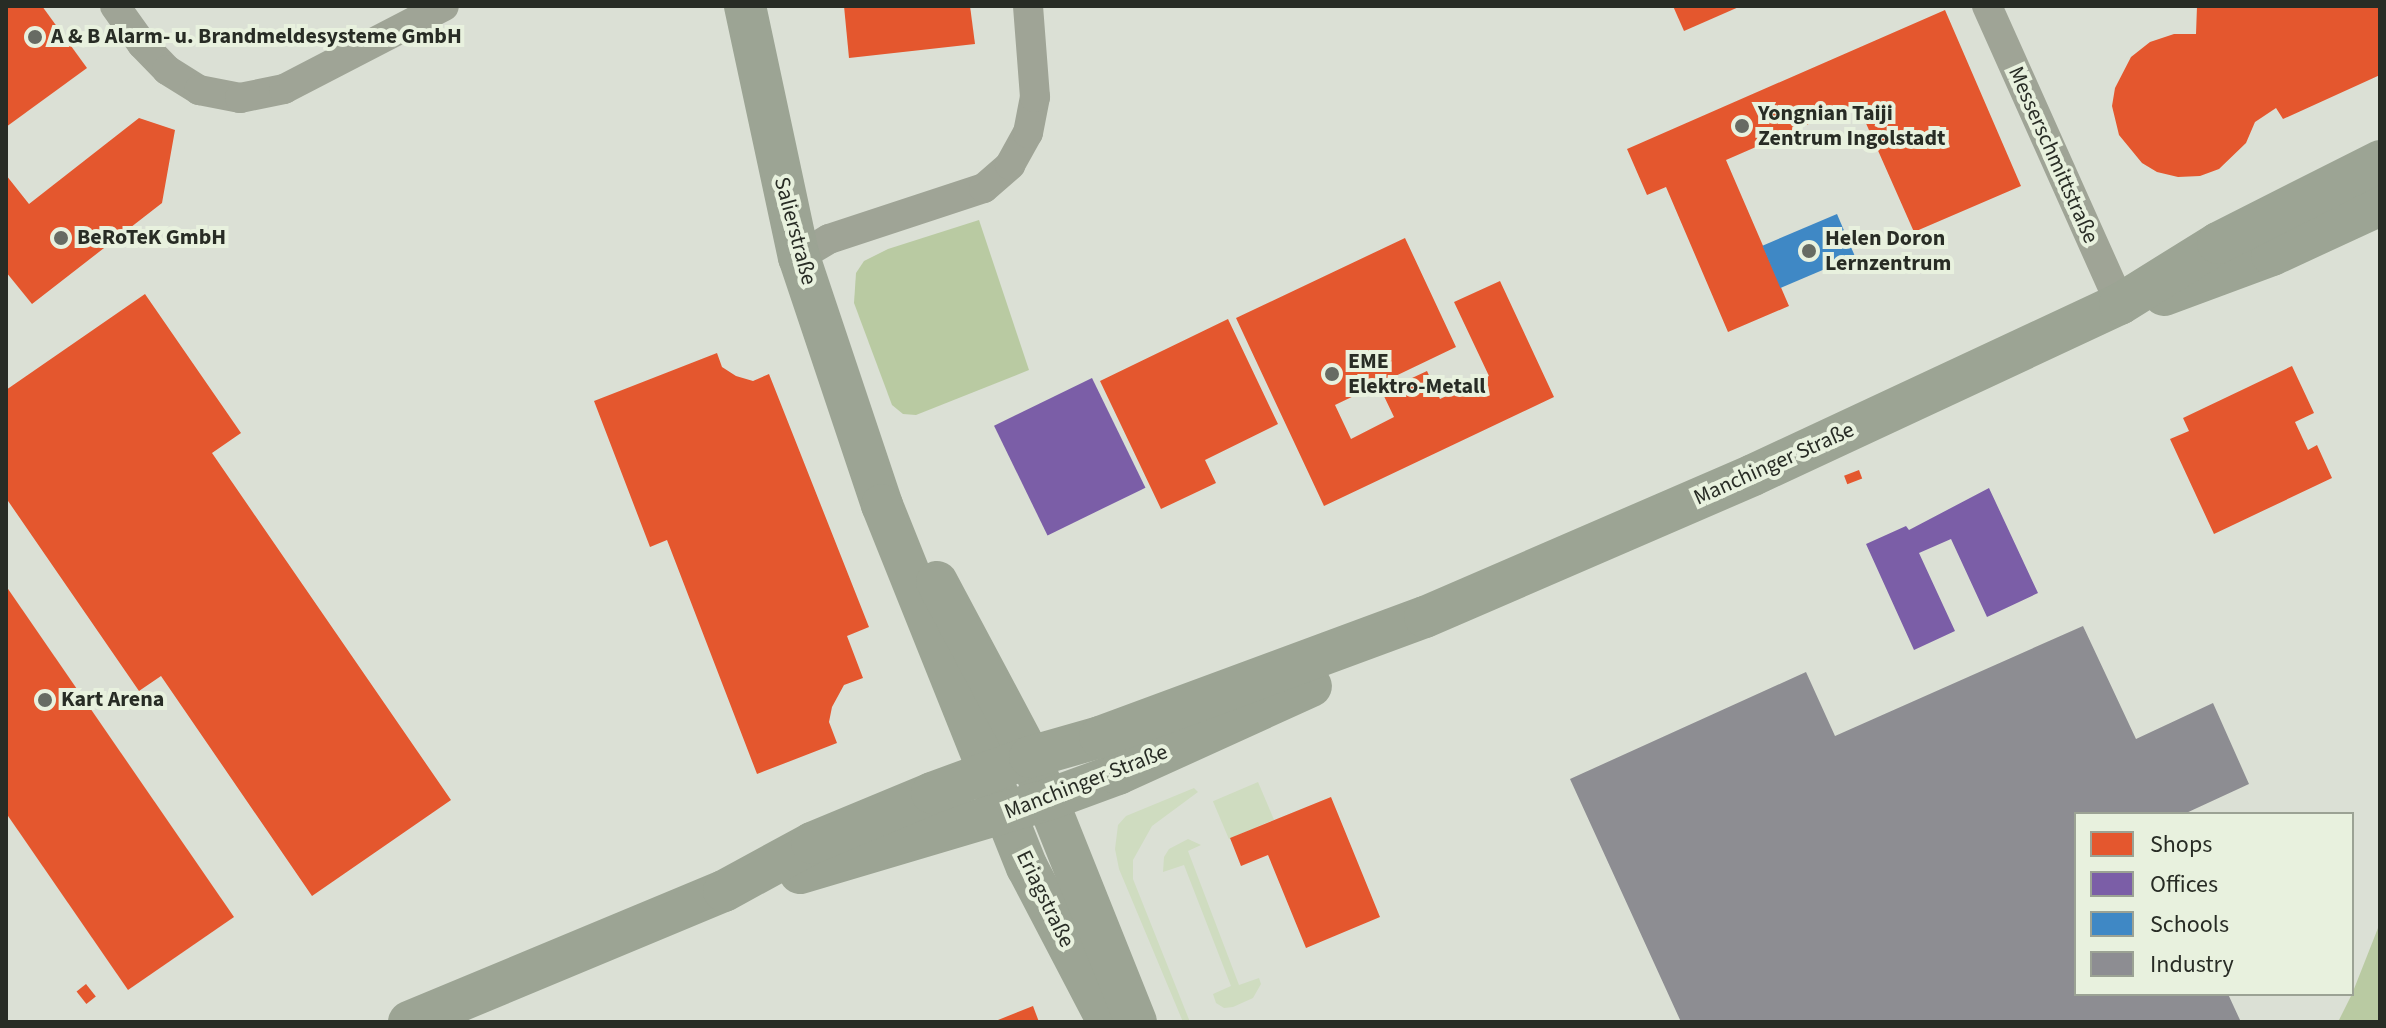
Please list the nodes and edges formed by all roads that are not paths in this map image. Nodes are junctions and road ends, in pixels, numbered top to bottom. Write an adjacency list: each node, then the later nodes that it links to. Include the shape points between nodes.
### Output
1 (115, 6): 2 (street, via 167,70 199,90 240,98 284,89)
2 (444, 6)
3 (745, 6): 8 (main road, Salierstraße)
4 (1028, 6): 8 (street, via 1035,97 1028,133 1010,165 984,188 829,239)
5 (1987, 6): 9 (street, Messerschmittstraße)
6 (2380, 161): 9 (main road, Manchinger Straße, via 2218,243)
7 (2380, 205): 9 (main road, Manchinger Straße, via 2202,284)
8 (799, 257): 10 (main road, Salierstraße)
9 (2120, 304): 11 (main road, Manchinger Straße, via 1753,475)
10 (866, 451): 12 (main road, Salierstraße); 13 (main road, Salierstraße, via 882,505)
11 (1425, 617): 12 (main road, Manchinger Straße, via 1100,737); 14 (main road, Manchinger Straße, via 1308,688 1118,774)
12 (1030, 757): 13 (main road, Manchinger Straße); 14 (main road, Salierstraße)
13 (987, 772): 15 (main road, Eriagstraße); 16 (main road, Manchinger Straße, via 812,843)
14 (1047, 800): 15 (main road, Manchinger Straße); 19 (main road, Eriagstraße)
15 (1005, 814): 16 (main road, Manchinger Straße); 18 (main road, Eriagstraße)
16 (724, 891): 17 (main road, Manchinger Straße)
17 (409, 1022)
18 (1108, 1022)
19 (1136, 1022)

